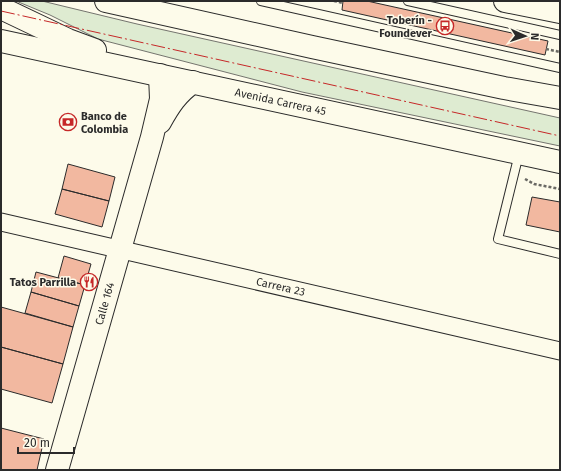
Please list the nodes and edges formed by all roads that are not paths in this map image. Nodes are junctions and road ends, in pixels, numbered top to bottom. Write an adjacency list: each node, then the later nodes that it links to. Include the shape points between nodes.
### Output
1 (106, 1): 12 (main road, via 351,56)
2 (261, 1): 9 (lane)
3 (408, 1): 7 (lane)
4 (506, 1): 6 (main road)
5 (1, 8): 10 (main road, via 68,40)
6 (560, 12)
7 (560, 35)
8 (1, 41): 10 (main road, Avenida Carrera 45)
9 (560, 68)
10 (160, 75): 11 (main road, Avenida Carrera 45); 13 (main road, Calle 164, via 160,98)
11 (193, 82): 13 (main road, Calle 164, via 173,101); 14 (main road, Avenida Carrera 45)
12 (560, 98)
13 (152, 137): 17 (main road, Calle 164)
14 (519, 153): 15 (main road, Avenida Carrera 45); 18 (lane, via 498,239)
15 (560, 162)
16 (1, 222): 17 (street, Carrera 23)
17 (120, 250): 19 (street, Carrera 23); 20 (main road, Calle 164)
18 (560, 254)
19 (560, 352)
20 (57, 470)

